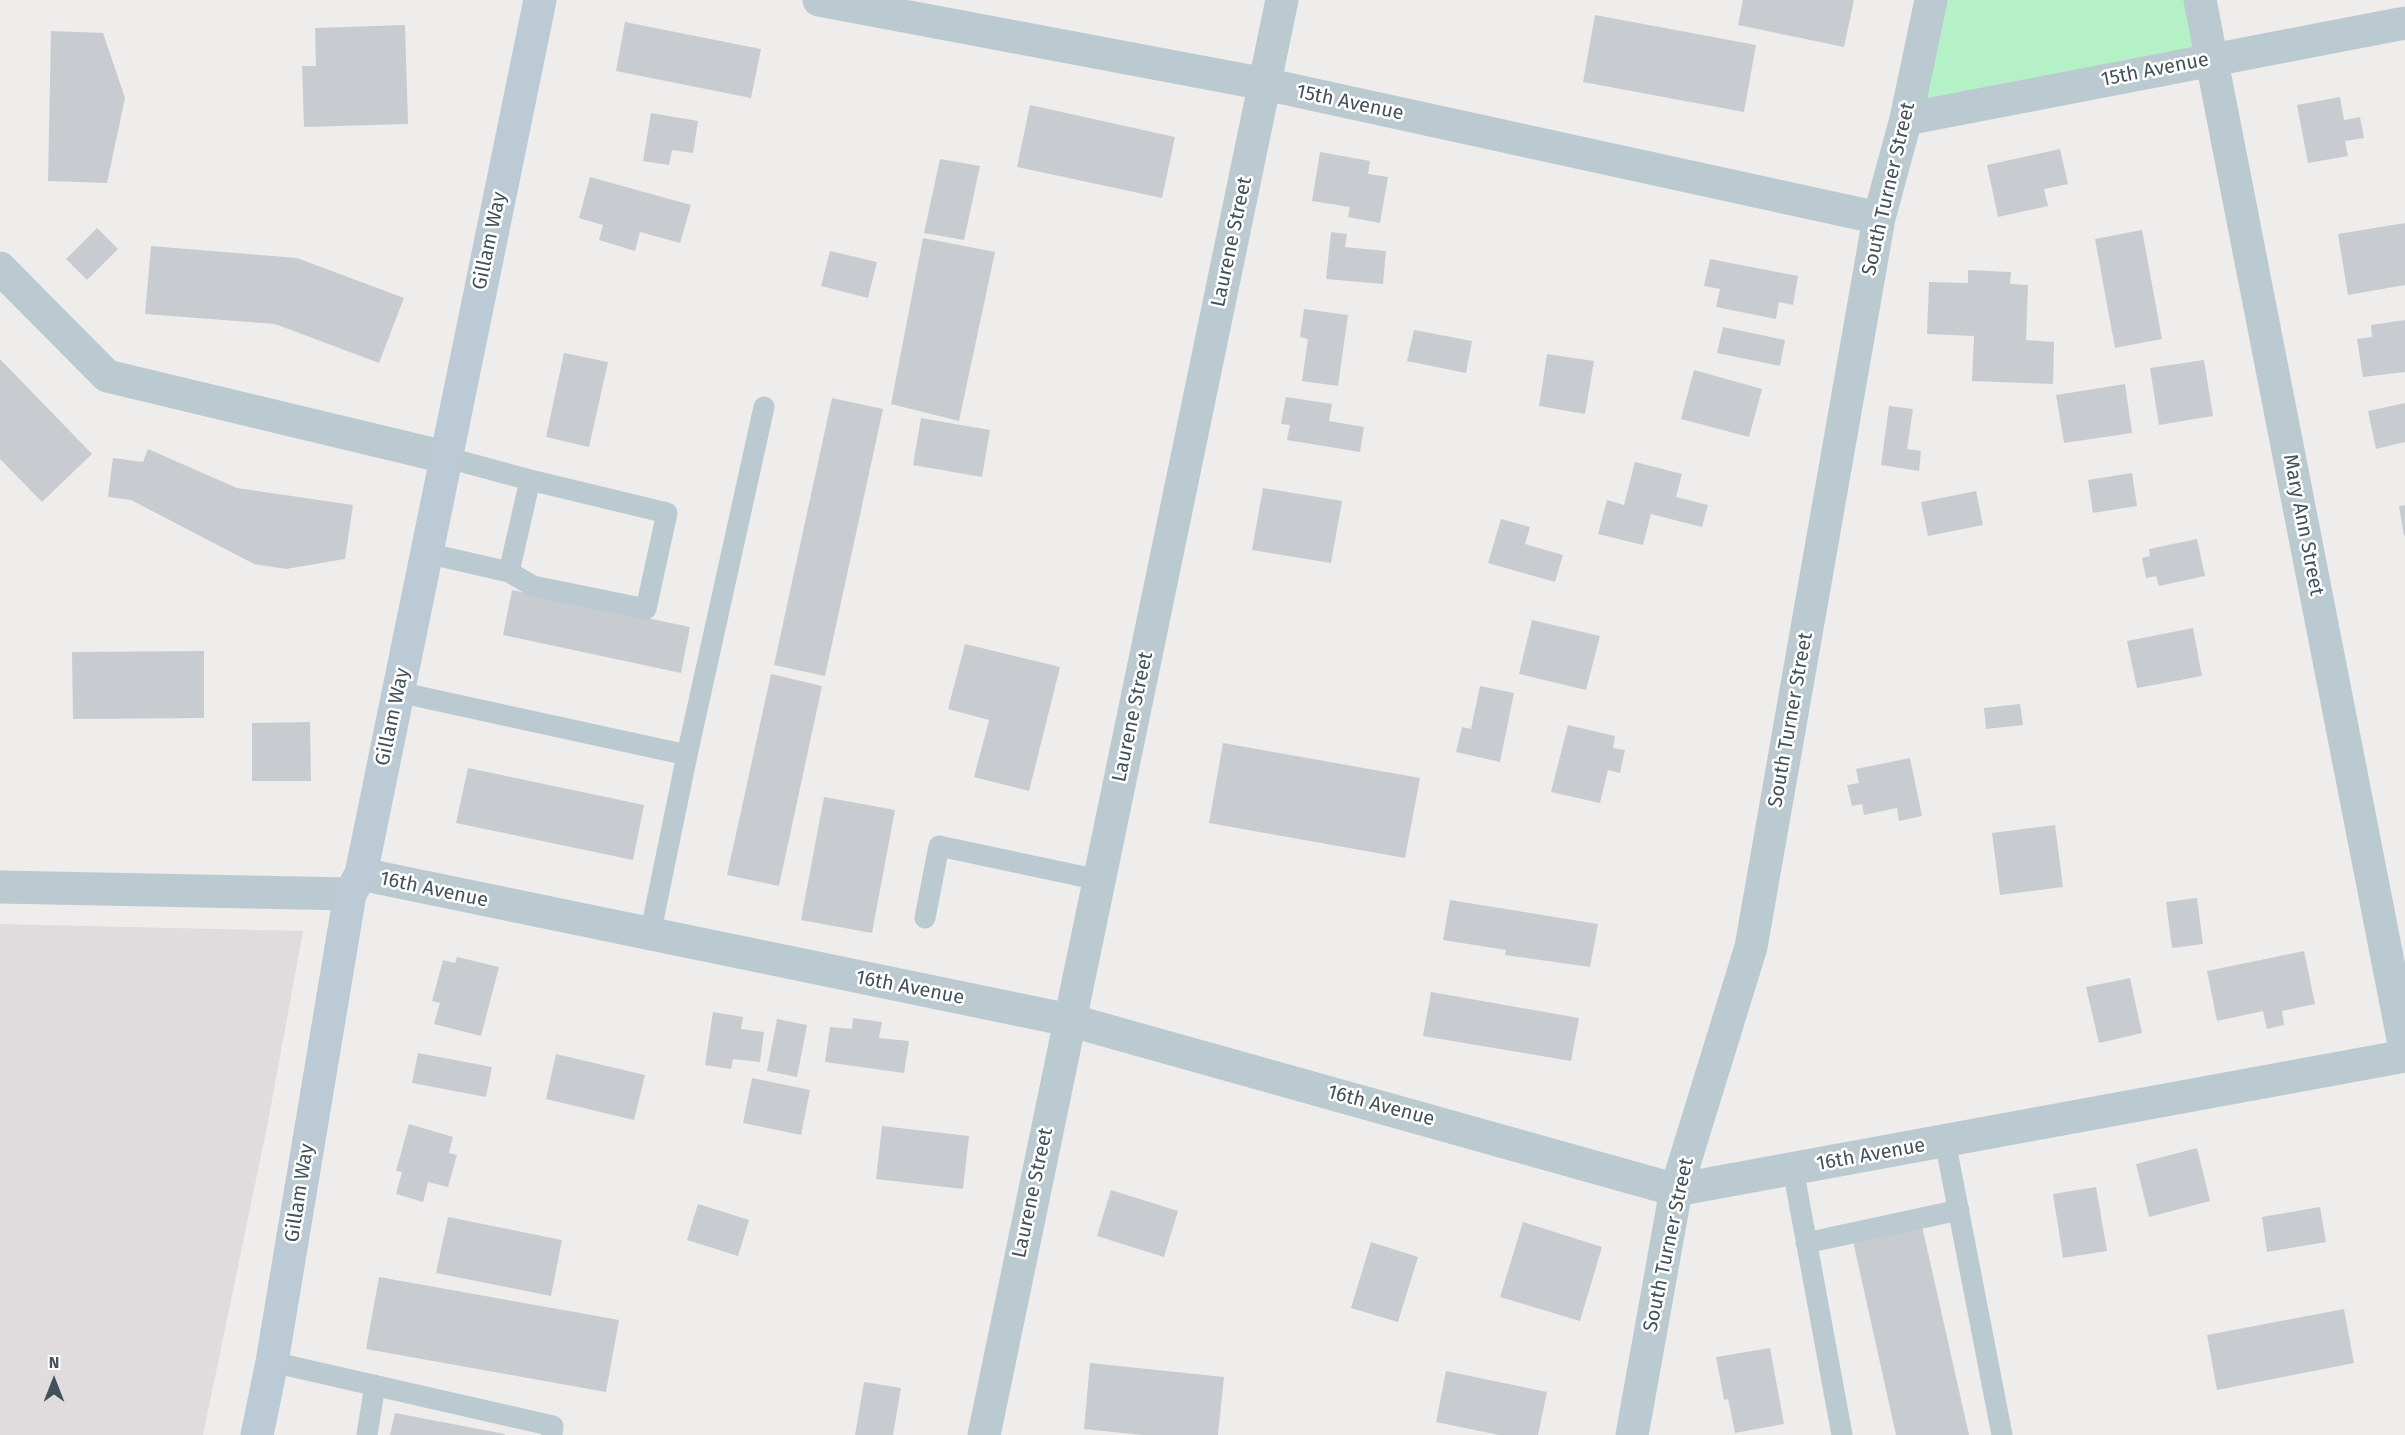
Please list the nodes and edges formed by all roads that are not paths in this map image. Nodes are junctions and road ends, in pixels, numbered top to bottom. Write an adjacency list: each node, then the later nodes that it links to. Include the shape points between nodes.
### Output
1 (540, 0): 13 (street, Gillam Way)
2 (819, 0): 8 (street, 15th Avenue)
3 (1282, 0): 8 (street, Laurene Street)
4 (1931, 0): 9 (street, South Turner Street)
5 (2200, 0): 7 (street, Mary Ann Street)
6 (2405, 23): 7 (street, 15th Avenue)
7 (2212, 59): 9 (street, 15th Avenue); 25 (street, Mary Ann Street)
8 (1265, 84): 10 (street, 15th Avenue); 19 (street, Laurene Street)
9 (1906, 119): 10 (street, South Turner Street)
10 (1879, 218): 29 (street, South Turner Street, via 1751,947)
11 (0, 268): 13 (street, via 107,376)
12 (764, 407): 18 (lane)
13 (445, 457): 14 (lane); 15 (street, Gillam Way)
14 (530, 480): 16 (lane); 16 (lane, via 668,513 646,609 533,586)
15 (426, 553): 16 (lane); 17 (street, Gillam Way)
16 (509, 572)
17 (398, 692): 18 (lane); 20 (street, Gillam Way)
18 (687, 755): 23 (lane)
19 (1099, 880): 22 (lane, via 939,846); 24 (street, Laurene Street)
20 (355, 884): 21 (street, 16th Avenue); 23 (street, 16th Avenue); 32 (street, Gillam Way)
21 (0, 886)
22 (925, 918)
23 (650, 935): 24 (street, 16th Avenue)
24 (1069, 1020): 29 (street, 16th Avenue); 37 (street, Laurene Street)
25 (2405, 1049)
26 (2405, 1056): 27 (street, 16th Avenue)
27 (1945, 1141): 28 (street, 16th Avenue); 30 (lane)
28 (1793, 1169): 29 (street, 16th Avenue); 31 (lane)
29 (1677, 1190): 38 (street, South Turner Street)
30 (1959, 1210): 31 (lane); 40 (lane)
31 (1806, 1243): 39 (lane)
32 (272, 1362): 33 (lane); 34 (street, Gillam Way)
33 (375, 1386): 35 (lane); 36 (lane, via 553,1426)
34 (257, 1435)
35 (367, 1435)
36 (552, 1435)
37 (984, 1435)
38 (1632, 1435)
39 (1842, 1435)
40 (2002, 1435)

